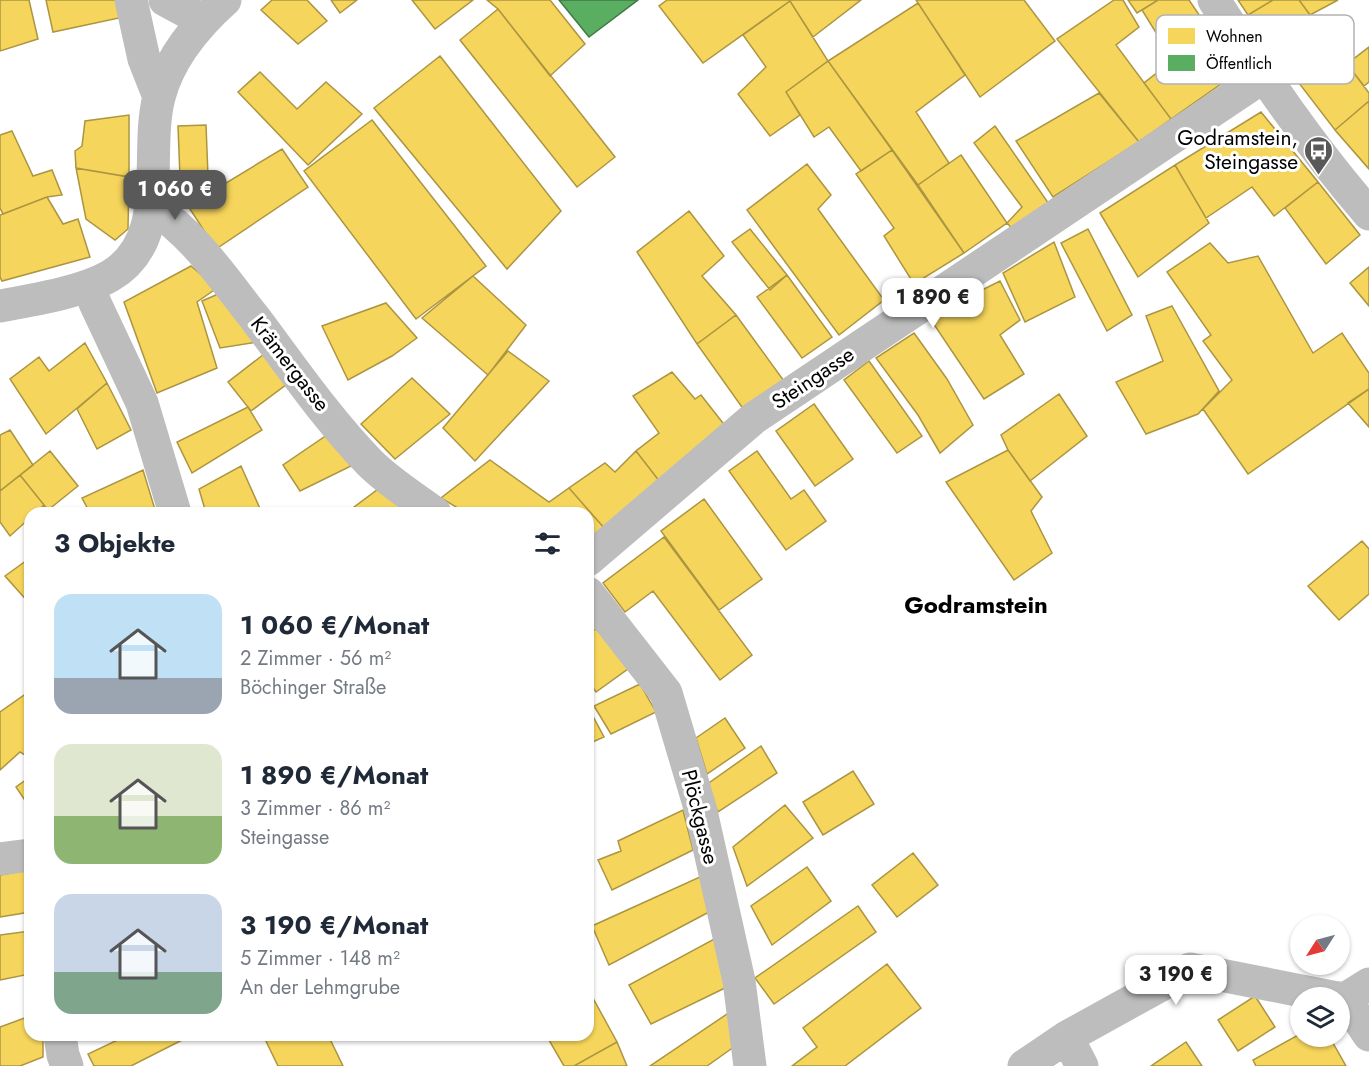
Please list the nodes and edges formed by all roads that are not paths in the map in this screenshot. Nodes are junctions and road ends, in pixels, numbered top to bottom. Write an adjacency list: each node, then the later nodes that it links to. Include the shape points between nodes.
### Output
1 (131, 0): 8 (street, via 144,59)
2 (165, 0): 4 (street)
3 (1214, 0): 5 (street)
4 (213, 10): 8 (street, via 175,58)
5 (1224, 15)
6 (1253, 84): 15 (street, Steingasse, via 754,417)
7 (1268, 84): 10 (street)
8 (159, 97): 9 (street)
9 (152, 207): 11 (street, via 139,248 127,263); 14 (street, Krämergasse, via 189,237 347,438 372,464)
10 (1369, 214)
11 (89, 286): 12 (street); 13 (street, via 142,403)
12 (0, 306)
13 (173, 507)
14 (427, 507)
15 (594, 555)
16 (594, 601): 25 (street, Plöckgasse, via 666,693 701,812 739,981)
17 (24, 856): 18 (street)
18 (0, 859)
19 (1299, 987): 22 (street, via 1190,969)
20 (1350, 999): 21 (street)
21 (1369, 1035)
22 (1067, 1037): 26 (street); 27 (street)
23 (61, 1041): 24 (street)
24 (67, 1066)
25 (750, 1066)
26 (1024, 1066)
27 (1082, 1066)

